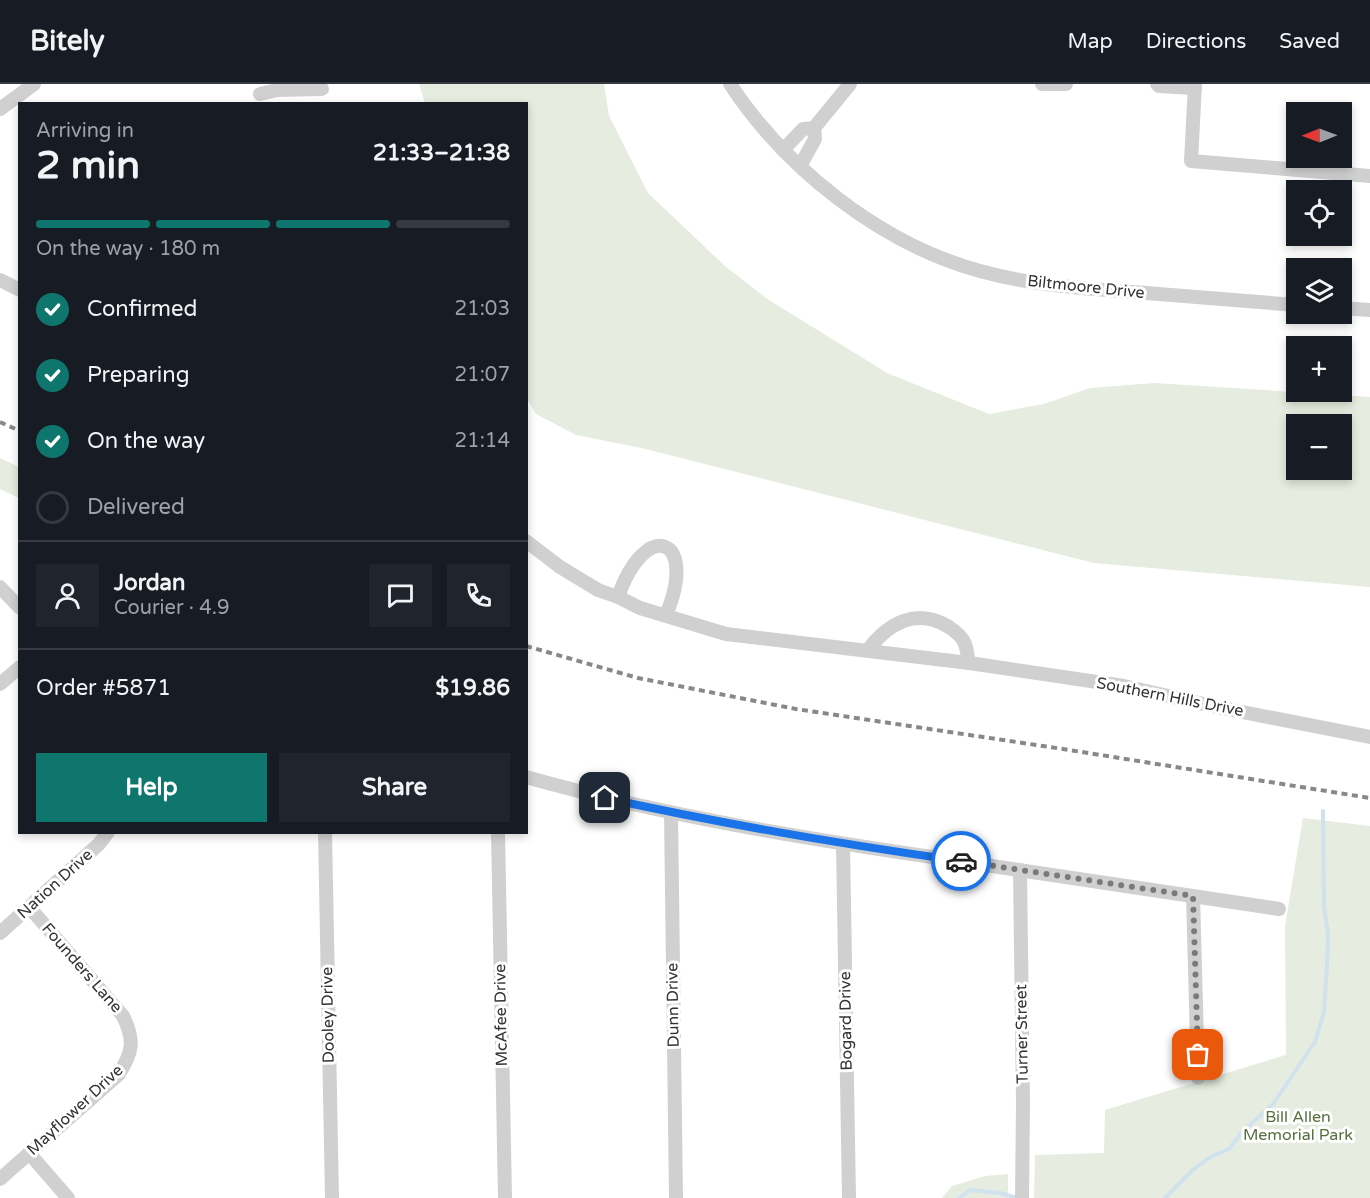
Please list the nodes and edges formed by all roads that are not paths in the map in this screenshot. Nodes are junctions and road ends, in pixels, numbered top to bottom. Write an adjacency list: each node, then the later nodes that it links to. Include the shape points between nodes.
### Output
1 (34, 84): 10 (street)
2 (730, 84): 12 (street, Biltmoore Drive)
3 (850, 84): 11 (street)
4 (1042, 84): 5 (street)
5 (1066, 84)
6 (1157, 84): 7 (street)
7 (1195, 86): 14 (street, via 1191,161)
8 (322, 88): 9 (street)
9 (260, 94)
10 (0, 109)
11 (814, 128): 12 (street, via 803,129); 13 (street, via 815,139)
12 (783, 150): 13 (street, Biltmoore Drive)
13 (800, 166): 17 (street, Biltmoore Drive, via 889,232 929,253 979,271 1058,287)
14 (1370, 176)
15 (0, 280): 16 (street)
16 (18, 289)
17 (1286, 304)
18 (1352, 309): 19 (street)
19 (1370, 310)
20 (528, 543): 22 (street, Southern Hills Drive, via 598,590)
21 (0, 586): 23 (street)
22 (618, 597): 24 (street, Southern Hills Drive); 24 (street, via 624,580 646,550 666,547 675,555 677,573)
23 (18, 606)
24 (666, 615): 25 (street, Southern Hills Drive, via 726,634)
25 (868, 650): 26 (street, Southern Hills Drive); 26 (street, via 891,626 909,619 927,619 945,625 959,636 965,643)
26 (969, 663): 29 (street, Southern Hills Drive, via 1124,686)
27 (18, 669): 28 (street)
28 (0, 684)
29 (1370, 737)
30 (528, 778): 31 (street)
31 (671, 813): 35 (street); 48 (street, Dunn Drive)
32 (106, 834): 38 (street, Nation Drive)
33 (325, 834): 46 (street, Dooley Drive)
34 (498, 834): 47 (street, McAfee Drive)
35 (843, 844): 36 (street); 49 (street, Bogard Drive)
36 (1020, 870): 37 (street); 50 (street, Turner Street)
37 (1193, 896): 39 (street); 42 (street)
38 (30, 908): 40 (street, Nation Drive); 41 (street, Founders Lane, via 123,1016)
39 (1279, 909)
40 (0, 933)
41 (130, 1031): 43 (street, Mayflower Drive, via 131,1049 118,1075)
42 (1198, 1078)
43 (29, 1153): 44 (street, Mayflower Drive); 45 (street)
44 (0, 1179)
45 (68, 1198)
46 (332, 1198)
47 (505, 1198)
48 (676, 1198)
49 (849, 1198)
50 (1022, 1198)

